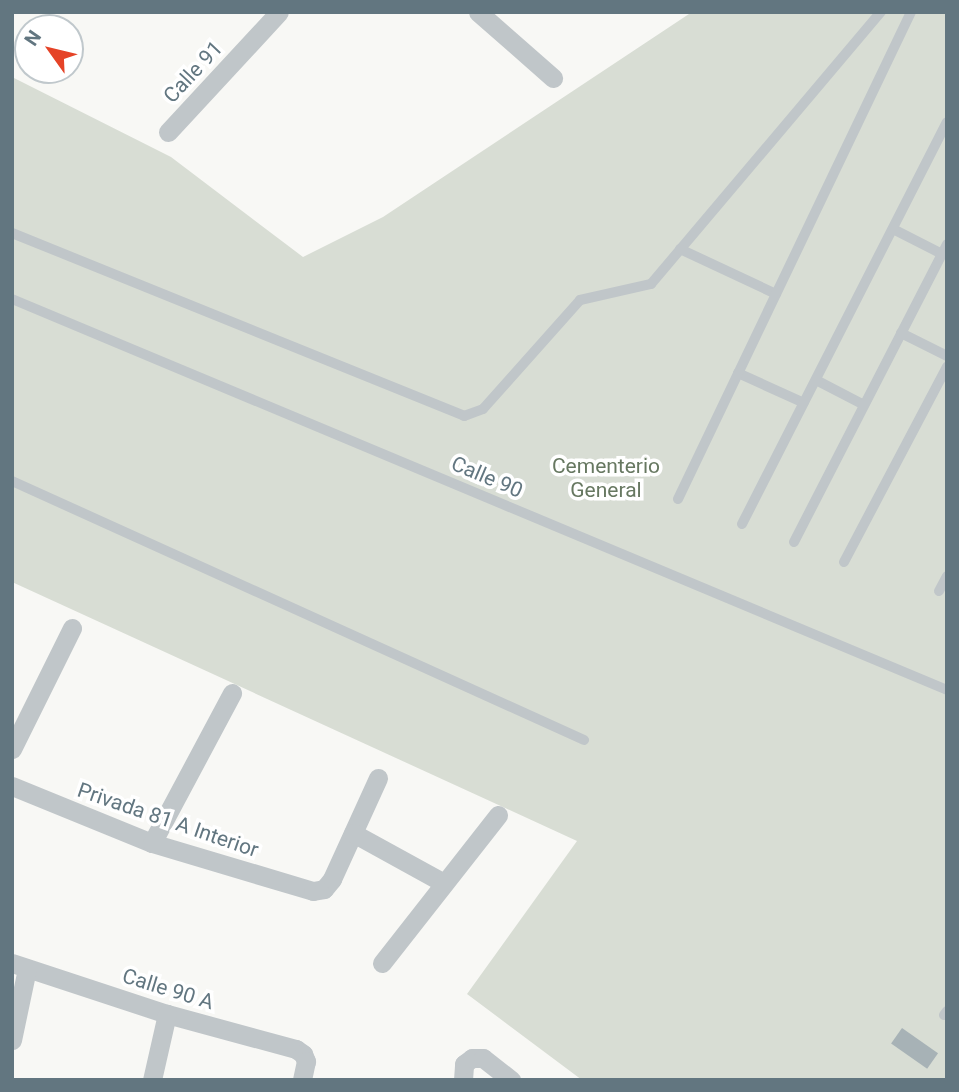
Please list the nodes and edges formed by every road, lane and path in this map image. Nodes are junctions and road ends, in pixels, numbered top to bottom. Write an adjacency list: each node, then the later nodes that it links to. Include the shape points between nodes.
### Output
1 (279, 12): 7 (street, Calle 91)
2 (478, 12): 5 (street)
3 (881, 12): 11 (lane)
4 (911, 12): 13 (lane)
5 (552, 78)
6 (947, 122): 8 (lane)
7 (168, 132)
8 (892, 229): 12 (lane); 19 (lane)
9 (12, 233): 11 (lane, via 464,416 483,409 580,300 651,284)
10 (947, 244): 12 (lane)
11 (680, 249): 13 (lane)
12 (942, 254): 15 (lane)
13 (776, 294): 18 (lane)
14 (12, 299): 30 (lane, Calle 90)
15 (901, 333): 16 (lane); 21 (lane)
16 (947, 356)
17 (947, 367): 26 (lane)
18 (738, 373): 20 (lane); 23 (lane)
19 (816, 380): 20 (lane); 21 (lane)
20 (804, 403): 24 (lane)
21 (864, 405): 25 (lane)
22 (12, 481): 32 (lane)
23 (678, 499)
24 (742, 524)
25 (794, 542)
26 (844, 562)
27 (947, 576): 28 (lane)
28 (939, 591)
29 (72, 628): 33 (street)
30 (947, 690)
31 (232, 693): 38 (street)
32 (584, 740)
33 (12, 749)
34 (377, 778): 37 (street)
35 (12, 786): 38 (street, Privada 81 A Interior)
36 (498, 815): 39 (street)
37 (353, 833): 38 (street, Privada 81 A Interior, via 332,879 324,889 313,891); 39 (street)
38 (152, 843)
39 (444, 883): 40 (street)
40 (382, 963)
41 (20, 966): 42 (street, Calle 90 A); 43 (street)
42 (167, 1014): 44 (street, Calle 90 A, via 296,1049); 46 (street)
43 (12, 1040)
44 (304, 1070)
45 (463, 1072): 47 (street, via 472,1058 483,1058)
46 (152, 1080)
47 (511, 1080)

